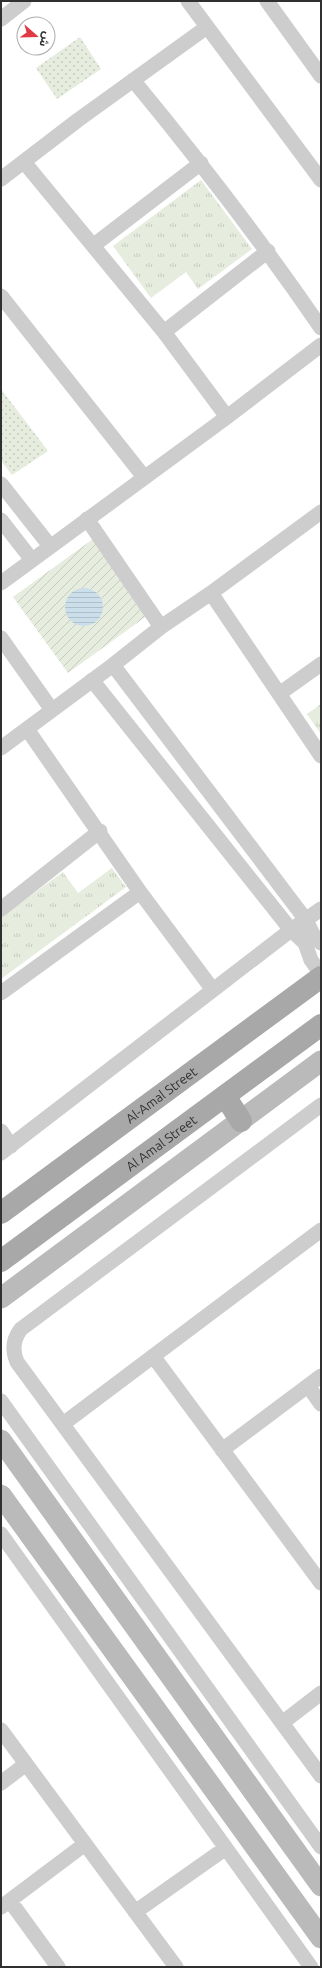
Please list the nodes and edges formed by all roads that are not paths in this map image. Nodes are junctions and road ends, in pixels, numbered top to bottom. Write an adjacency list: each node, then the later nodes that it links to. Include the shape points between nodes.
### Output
1 (24, 1): 4 (street)
2 (188, 1): 5 (street)
3 (267, 1): 6 (street)
4 (1, 19)
5 (207, 27): 7 (street); 11 (street)
6 (321, 76)
7 (133, 80): 8 (street); 9 (street)
8 (24, 162): 10 (street); 12 (street)
9 (201, 163): 12 (street); 13 (street)
10 (1, 179)
11 (321, 180)
12 (94, 245): 16 (street)
13 (268, 251): 15 (street); 16 (street)
14 (1, 296): 19 (street)
15 (321, 328)
16 (164, 332): 18 (street)
17 (321, 345): 18 (street)
18 (227, 416): 19 (street)
19 (144, 477): 22 (street)
20 (1, 484): 24 (street)
21 (321, 512): 27 (street)
22 (87, 519): 24 (street); 28 (street)
23 (1, 520): 25 (street)
24 (50, 546): 25 (street)
25 (32, 560): 26 (street)
26 (1, 583)
27 (211, 593): 28 (street); 33 (street)
28 (161, 627): 31 (street)
29 (1, 638): 34 (street)
30 (321, 664): 33 (street)
31 (113, 665): 32 (street); 42 (street)
32 (92, 680): 34 (street); 43 (street)
33 (279, 694): 37 (street)
34 (52, 710): 35 (street)
35 (27, 729): 36 (street); 38 (street)
36 (1, 748)
37 (321, 755)
38 (100, 831): 39 (street); 40 (street)
39 (140, 892): 47 (street); 48 (street)
40 (1, 909)
41 (321, 909): 42 (street)
42 (306, 920): 43 (street); 44 (street); 45 (street, via 314,936)
43 (291, 930): 46 (street, via 305,943); 47 (street)
44 (321, 933)
45 (321, 943)
46 (318, 970): 56 (main road, Al-Amal Street)
47 (213, 990): 55 (street)
48 (1, 993)
49 (321, 1025): 51 (main road, Al Amal Street)
50 (321, 1061): 53 (main road)
51 (225, 1096): 53 (main road); 58 (main road, Al Amal Street)
52 (321, 1105): 65 (street, via 21,1329 15,1339 15,1357)
53 (241, 1121): 59 (main road)
54 (1, 1132): 55 (street)
55 (6, 1149)
56 (1, 1213)
57 (321, 1230): 60 (street)
58 (1, 1261)
59 (1, 1298)
60 (153, 1356): 65 (street); 67 (street)
61 (321, 1376): 62 (street)
62 (308, 1386): 64 (street); 67 (street)
63 (1, 1401): 78 (street)
64 (321, 1404)
65 (63, 1424): 72 (street)
66 (1, 1440): 80 (main road)
67 (222, 1450): 70 (street)
68 (1, 1495): 83 (main road)
69 (1, 1534): 79 (street)
70 (321, 1583)
71 (321, 1693): 72 (street)
72 (282, 1723): 75 (street)
73 (1, 1730): 74 (street)
74 (26, 1764): 76 (street); 77 (street)
75 (321, 1776)
76 (1, 1783)
77 (85, 1844): 81 (street); 82 (street)
78 (321, 1847)
79 (226, 1848): 82 (street); 86 (street)
80 (321, 1886)
81 (5, 1904): 84 (street)
82 (135, 1912): 85 (street)
83 (321, 1938)
84 (58, 1967)
85 (176, 1967)
86 (311, 1967)

